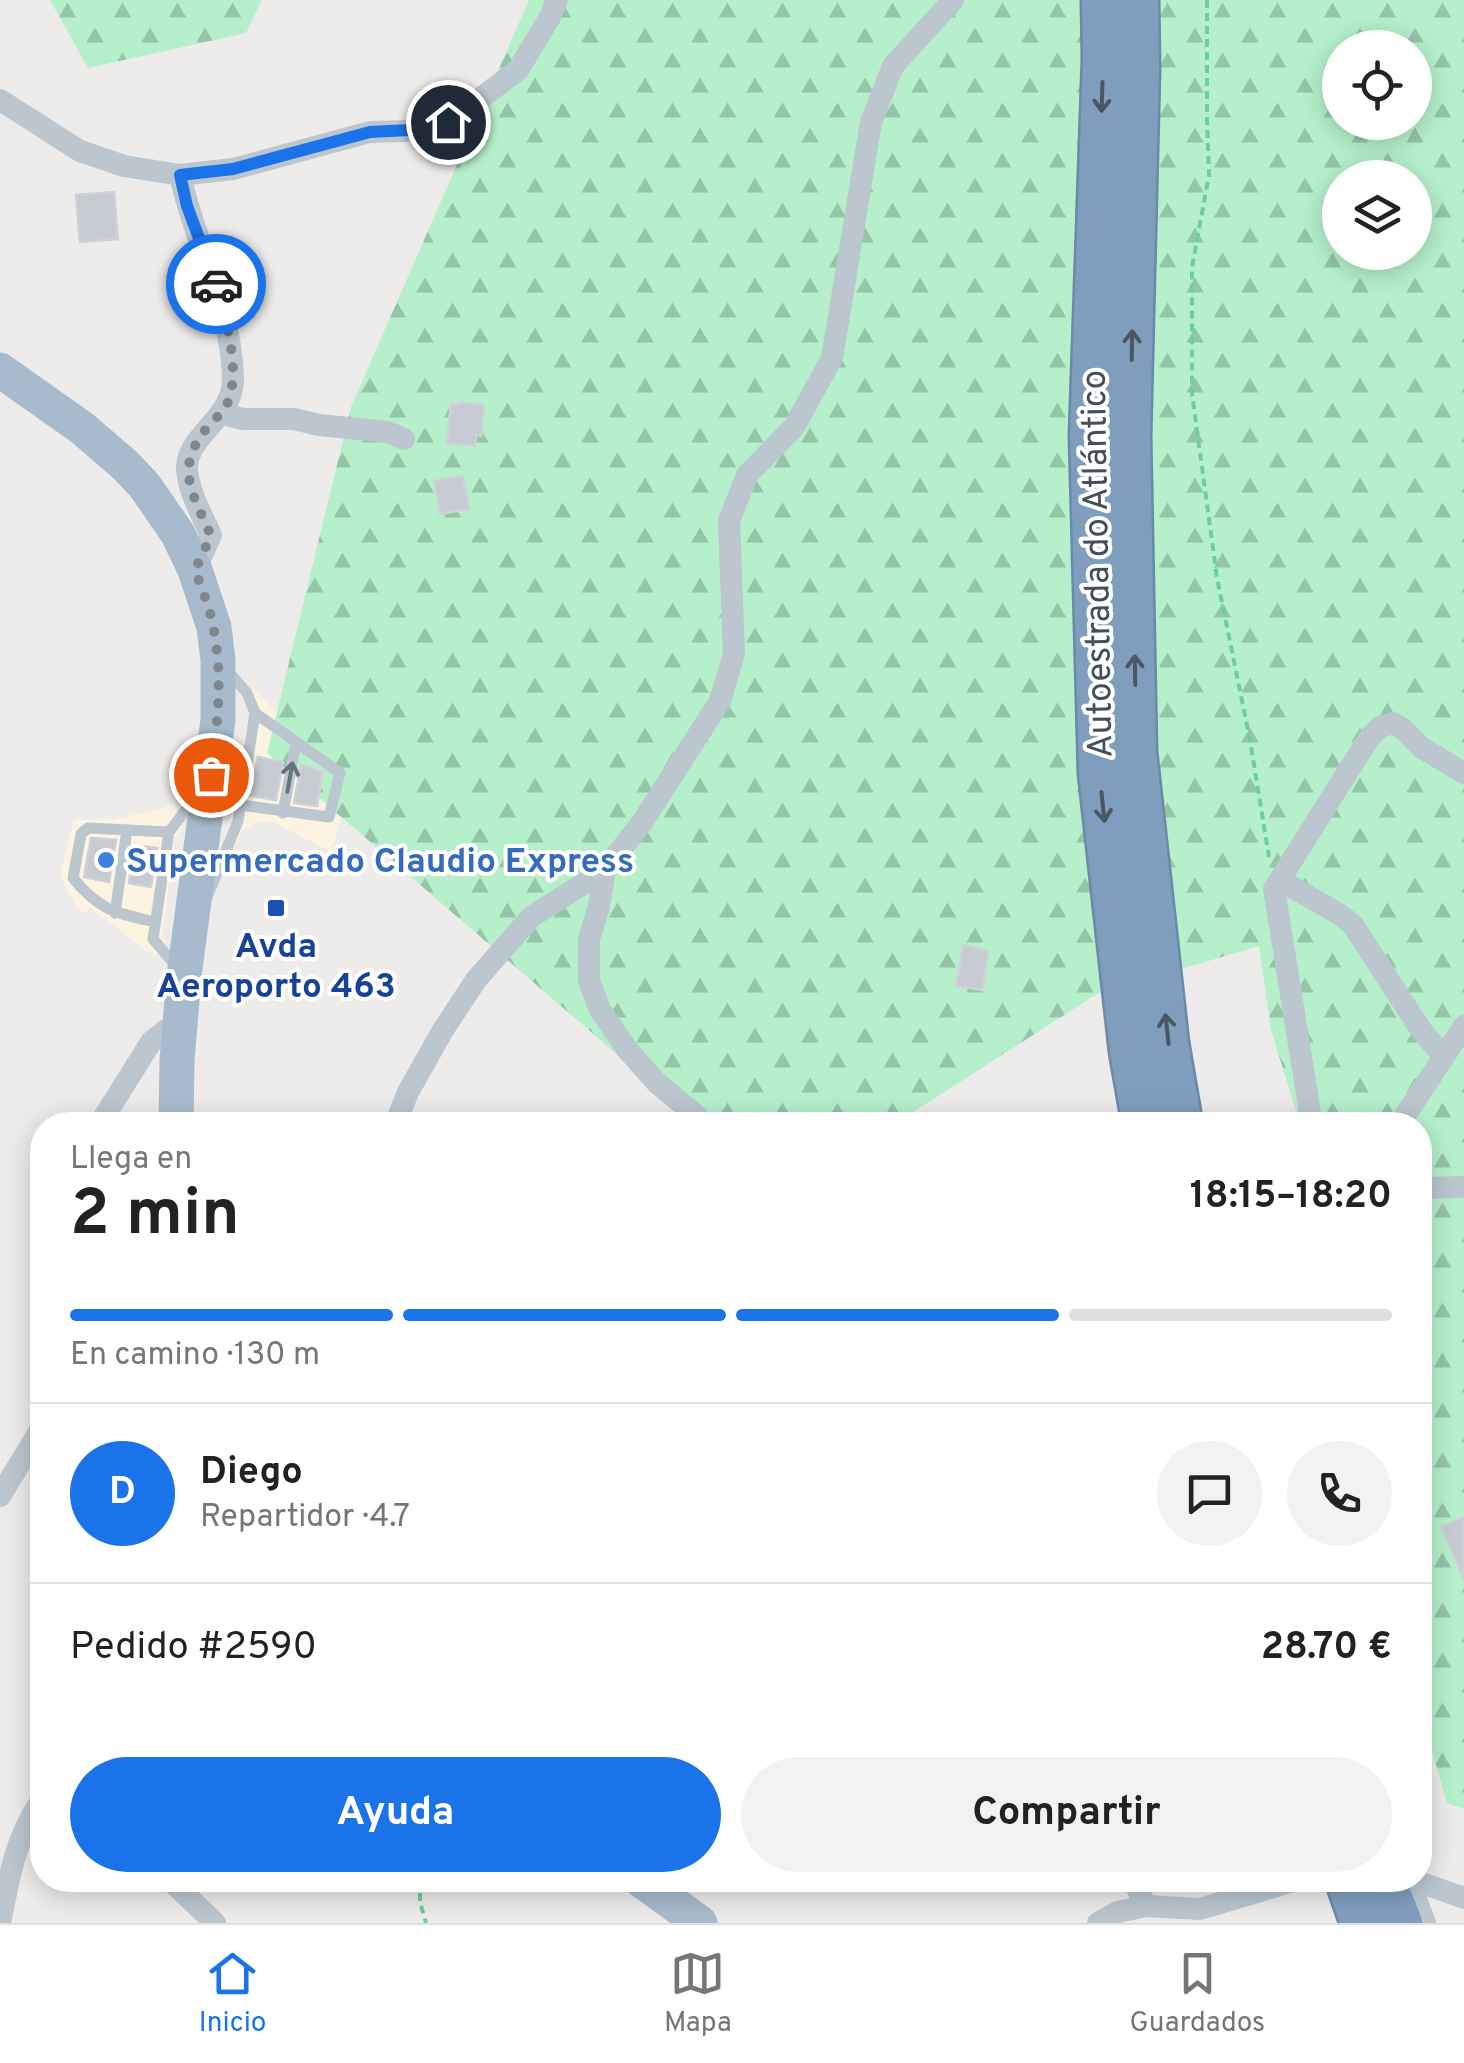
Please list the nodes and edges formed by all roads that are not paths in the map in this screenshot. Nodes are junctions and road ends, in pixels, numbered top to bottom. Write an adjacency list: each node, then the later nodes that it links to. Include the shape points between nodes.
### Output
1 (557, 0): 6 (street, via 518,70 448,122 370,132 233,169)
2 (952, 0): 20 (street, via 893,66 871,122 832,358 794,428 748,475 729,521 734,654 720,701)
3 (1102, 0): 31 (highway, Autoestrada do Atlántico, one-way to 31, via 1090,436 1100,773)
4 (1138, 0): 32 (highway, Autoestrada do Atlántico, one-way to 4, via 1136,752 1130,436)
5 (0, 100): 6 (street, via 80,151)
6 (180, 175): 8 (street, via 225,318 233,380)
7 (0, 370): 10 (main road, via 125,464 164,512)
8 (222, 414): 9 (street); 10 (street, via 195,444 186,467 211,536)
9 (404, 438)
10 (195, 570): 11 (main road)
11 (218, 660): 12 (lane, via 248,692); 15 (main road)
12 (256, 713): 13 (lane); 16 (lane)
13 (296, 742): 17 (lane, one-way to 13); 17 (lane, via 340,773 329,817)
14 (1464, 773): 21 (street, via 1403,729 1380,727)
15 (211, 775): 19 (lane); 23 (main road)
16 (240, 805): 17 (lane); 23 (lane, via 212,886)
17 (283, 812)
18 (127, 830): 19 (lane); 22 (lane); 22 (lane, via 88,828 80,834 73,878)
19 (168, 832): 23 (lane)
20 (605, 870): 29 (street, via 531,917 476,980); 30 (street, via 589,939 589,982 627,1049)
21 (1277, 884): 26 (street, via 1353,925); 33 (street)
22 (115, 913): 23 (lane)
23 (172, 928): 24 (main road, via 184,976)
24 (179, 1020): 27 (street, via 151,1042); 28 (main road)
25 (1464, 1026): 26 (street)
26 (1443, 1056): 34 (street)
27 (107, 1112)
28 (176, 1112)
29 (400, 1112)
30 (693, 1112)
31 (1141, 1112)
32 (1180, 1112)
33 (1310, 1112)
34 (1407, 1112)
35 (1464, 1187): 36 (street)
36 (1432, 1188)
37 (30, 1447): 38 (street)
38 (0, 1496)
39 (30, 1817): 50 (street, via 16,1848)
40 (1432, 1887): 48 (street)
41 (183, 1892): 51 (street)
42 (657, 1892): 52 (main road)
43 (1139, 1892): 49 (street)
44 (1258, 1892): 49 (street, via 1200,1910)
45 (1350, 1892): 54 (highway)
46 (1390, 1892): 55 (highway)
47 (1415, 1892): 56 (street)
48 (1464, 1898)
49 (1146, 1906): 53 (street)
50 (0, 1923)
51 (215, 1923)
52 (700, 1923)
53 (1098, 1923)
54 (1362, 1923)
55 (1402, 1923)
56 (1425, 1923)

